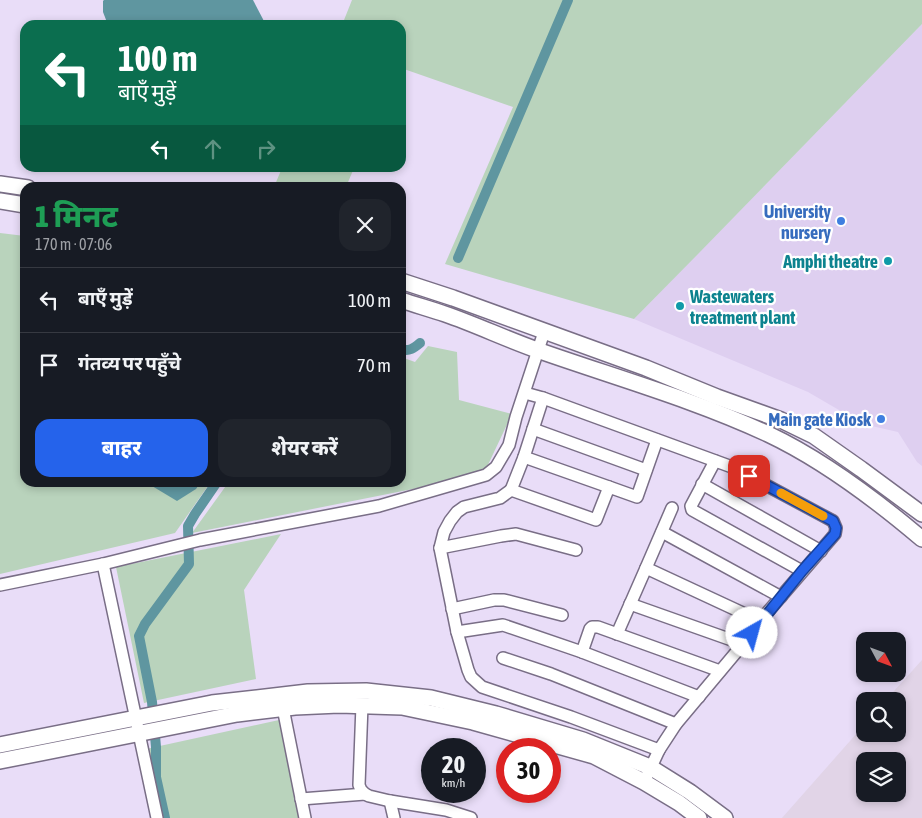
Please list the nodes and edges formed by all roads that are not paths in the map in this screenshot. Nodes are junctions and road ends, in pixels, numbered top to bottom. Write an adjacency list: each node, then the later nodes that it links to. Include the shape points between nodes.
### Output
1 (0, 184): 2 (street)
2 (20, 187)
3 (0, 201): 4 (street)
4 (20, 204)
5 (406, 283): 7 (street)
6 (406, 302): 8 (street)
7 (544, 332): 8 (street); 20 (street, via 781,420 814,436)
8 (538, 350): 9 (street); 22 (street, via 710,410 769,435 850,482)
9 (525, 393): 10 (street); 26 (street, via 509,446 496,467 486,475 379,506 200,540)
10 (543, 398): 11 (street); 12 (street)
11 (534, 429): 13 (street); 15 (street)
12 (657, 440): 14 (street); 15 (street)
13 (524, 457): 17 (street); 18 (street)
14 (715, 461): 16 (street); 25 (street, via 833,521 835,534)
15 (646, 470): 17 (street, via 637,497)
16 (702, 484): 25 (street); 28 (street, via 692,510)
17 (609, 487): 18 (street, via 596,520)
18 (511, 490): 23 (street, via 500,498 464,506 450,521)
19 (672, 508): 21 (street)
20 (922, 514)
21 (662, 532): 27 (street); 30 (street)
22 (922, 539)
23 (440, 548): 24 (street, via 516,534); 32 (street)
24 (576, 550)
25 (821, 551): 28 (street)
26 (103, 564): 29 (street); 46 (street)
27 (646, 568): 31 (street); 34 (street)
28 (802, 571): 30 (street)
29 (0, 585)
30 (781, 597): 34 (street)
31 (630, 604): 36 (street); 37 (street)
32 (452, 609): 33 (street, via 504,600); 35 (street)
33 (562, 615)
34 (760, 621): 37 (street)
35 (457, 632): 38 (street, via 503,626); 48 (street, via 471,677 482,687)
36 (617, 634): 38 (street, via 592,627); 40 (street)
37 (743, 644): 40 (street)
38 (582, 652): 41 (street)
39 (502, 658): 45 (street)
40 (720, 672): 41 (street)
41 (698, 697): 45 (street)
42 (362, 706): 43 (street); 51 (street, via 402,707 548,742 594,756); 52 (street, via 359,785)
43 (283, 708): 44 (street); 53 (street)
44 (168, 719): 46 (street); 50 (street, via 212,702 308,692 366,691 432,698 496,714 583,740)
45 (676, 724): 48 (street)
46 (140, 725): 47 (street); 49 (street); 55 (street)
47 (0, 745)
48 (659, 750): 50 (street)
49 (0, 761)
50 (650, 767): 51 (street); 60 (street)
51 (644, 782): 59 (street)
52 (365, 794): 53 (street); 54 (street)
53 (301, 799): 56 (street)
54 (390, 801): 57 (street); 58 (street, via 446,810)
55 (157, 818)
56 (306, 818)
57 (394, 818)
58 (471, 818)
59 (699, 818)
60 (725, 818)

